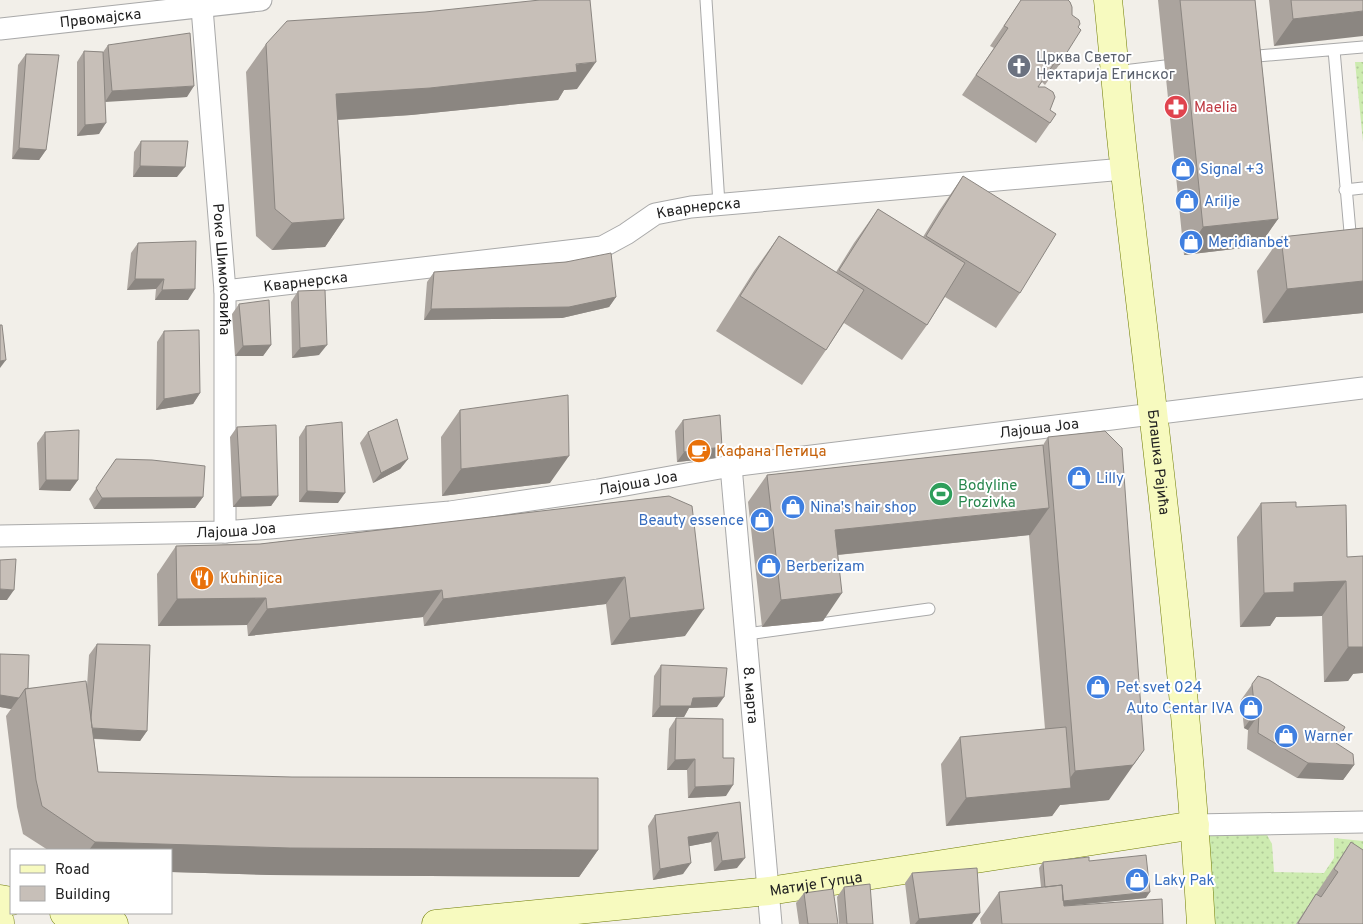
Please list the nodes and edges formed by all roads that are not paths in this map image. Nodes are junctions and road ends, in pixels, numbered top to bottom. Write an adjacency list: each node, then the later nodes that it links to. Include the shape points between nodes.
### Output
1 (261, 0): 4 (street, Првомајска)
2 (706, 0): 14 (lane)
3 (1108, 0): 10 (street, Блашка Рајића)
4 (202, 8): 5 (street, Првомајска); 16 (street, Роке Шимоковића)
5 (0, 29)
6 (1363, 47): 7 (lane)
7 (1334, 50): 8 (lane); 13 (lane)
8 (1239, 57)
9 (1165, 66): 10 (lane)
10 (1115, 72): 11 (street, Блашка Рајића)
11 (1124, 169): 14 (street, Кварнерска); 18 (street, Блашка Рајића)
12 (1363, 188): 13 (lane)
13 (1345, 190): 15 (lane, via 1350,232)
14 (719, 204): 16 (street, Кварнерска, via 656,214 602,247)
15 (1363, 239)
16 (225, 291): 20 (street, Роке Шимоковића)
17 (1363, 388): 18 (street, Лајоша Јоа)
18 (1154, 413): 19 (street, Лајоша Јоа); 25 (street, Блашка Рајића)
19 (731, 466): 20 (street, Лајоша Јоа, via 450,512); 23 (street, 8. марта)
20 (224, 532): 21 (street, Лајоша Јоа)
21 (0, 536)
22 (929, 608): 23 (lane)
23 (747, 634): 26 (street, 8. марта)
24 (1363, 822): 25 (street)
25 (1195, 825): 26 (street, Матије Гупца); 31 (street, Блашка Рајића)
26 (769, 892): 29 (street, Матије Гупца); 30 (street, 8. марта)
27 (69, 914): 28 (street)
28 (114, 924)
29 (436, 924)
30 (771, 924)
31 (1201, 924)

